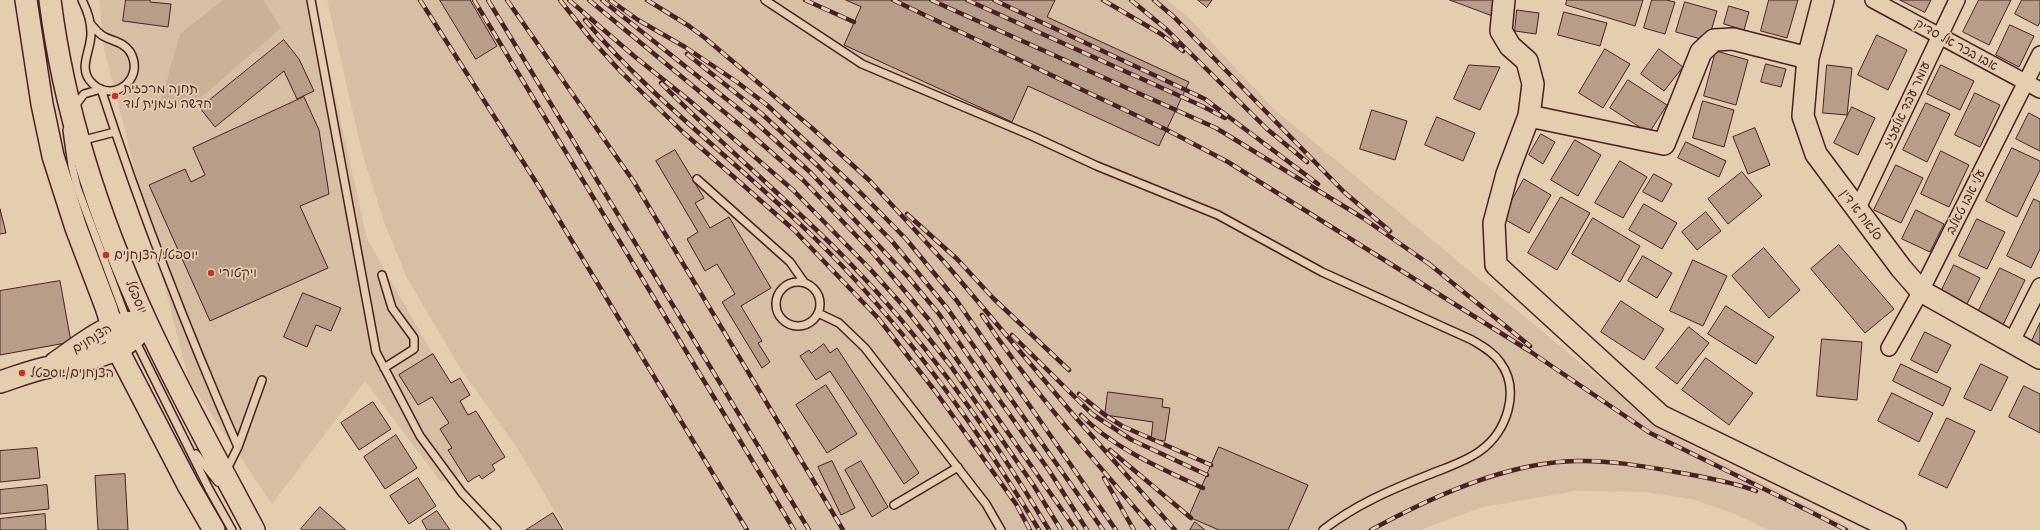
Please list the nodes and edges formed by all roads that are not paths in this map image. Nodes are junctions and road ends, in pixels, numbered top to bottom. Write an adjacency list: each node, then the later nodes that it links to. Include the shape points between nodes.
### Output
1 (26, 0): 30 (street, יוספטל, via 53,156 76,228 106,307)
2 (50, 0): 18 (street, יוספטל)
3 (82, 0): 10 (lane)
4 (311, 0): 34 (lane, via 376,352)
5 (765, 0): 48 (lane, via 862,64 1097,166 1218,215 1322,272 1489,350 1500,362 1508,378 1510,396 1508,412 1496,437 1480,451 1463,460 1360,504)
6 (1504, 0): 20 (street, via 1501,32 1510,46 1527,61 1533,84)
7 (1823, 0): 14 (street, סלאח א דין)
8 (1873, 0): 12 (street, אבו בכר אל סדיק)
9 (1957, 0): 12 (street, עומר עבד אלעזיז)
10 (86, 4): 11 (lane)
11 (90, 23): 16 (lane, via 91,38 85,71 91,82); 16 (lane, via 104,36 128,49 134,62 132,76 125,86 113,91)
12 (1940, 35): 15 (street, אבו בכר אל סדיק); 24 (street, עומר עבד אלעזיז)
13 (2040, 54): 15 (street, עלי אבו טאלב)
14 (1808, 58): 20 (street, via 1733,39 1714,40 1700,52 1664,144); 24 (street, סלאח א דין, via 1803,116 1816,154)
15 (2025, 82): 17 (street, אבו בכר אל סדיק); 28 (street, עלי אבו טאלב)
16 (101, 89): 19 (lane, via 84,94); 21 (lane)
17 (2040, 90)
18 (66, 94): 19 (street, יוספטל); 30 (lane, via 68,146 77,187)
19 (72, 114): 22 (street, יוספטל)
20 (1529, 116): 49 (street, via 1507,174 1494,222 1496,265 1661,416)
21 (115, 132): 22 (lane); 38 (lane, via 216,398)
22 (79, 141): 30 (street, יוספטל, via 109,233)
23 (697, 179): 26 (lane, via 790,262)
24 (1857, 210): 28 (street, סלאח א דין)
25 (382, 275): 34 (lane, via 392,308 414,338 414,349)
26 (804, 282): 29 (lane, via 811,285 820,298); 29 (lane, via 791,282 779,292 775,305 777,312 788,324 800,326 808,324)
27 (2040, 286): 31 (street)
28 (1921, 291): 31 (street, סלאח א דין); 32 (street, עלי אבו טאלב)
29 (818, 313): 39 (lane, via 839,323 865,348)
30 (127, 332): 36 (street, הצנחנים, via 81,362 49,367); 37 (lane); 40 (street, יוספטל, via 176,382); 43 (street, יוספטל, via 149,410)
31 (2011, 343): 33 (street, סלאח א דין)
32 (1889, 348)
33 (2040, 358)
34 (384, 368): 46 (lane, via 420,436 462,493)
35 (262, 380): 38 (lane)
36 (0, 382)
37 (187, 441): 42 (lane); 44 (lane, via 209,489)
38 (238, 447): 40 (lane)
39 (958, 467): 41 (lane); 47 (lane, via 986,504)
40 (224, 473): 42 (street, יוספטל)
41 (894, 505)
42 (244, 510): 45 (street, יוספטל)
43 (214, 530)
44 (232, 530)
45 (254, 530)
46 (497, 530)
47 (1001, 530)
48 (1323, 530)
49 (1895, 530)

